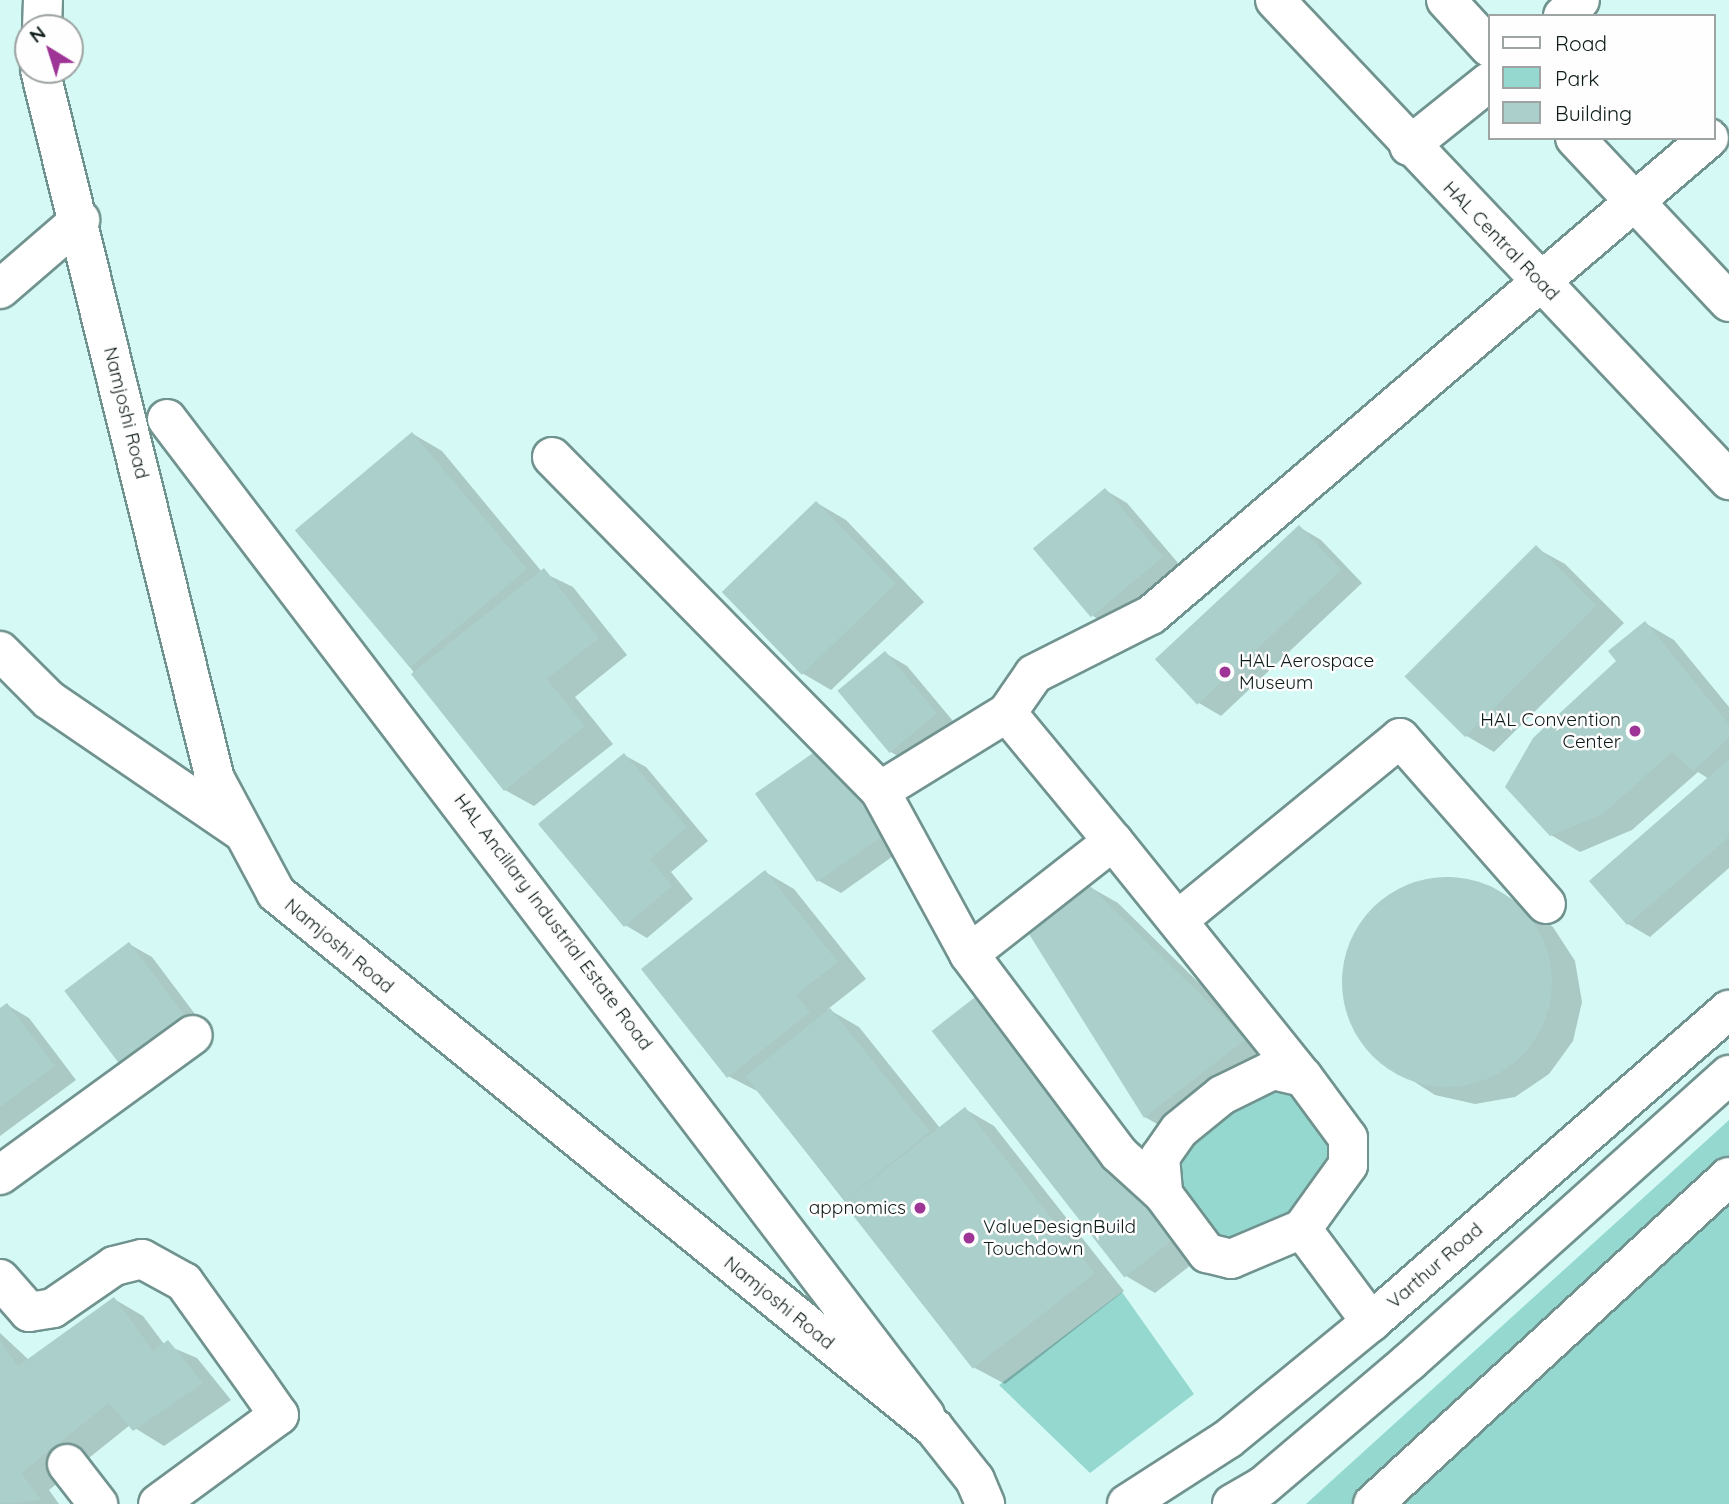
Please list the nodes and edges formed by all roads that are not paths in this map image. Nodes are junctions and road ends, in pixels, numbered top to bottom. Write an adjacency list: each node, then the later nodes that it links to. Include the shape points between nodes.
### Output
1 (1275, 0): 12 (street, HAL Central Road)
2 (1446, 0): 5 (street)
3 (1580, 0): 4 (street)
4 (1565, 14)
5 (1488, 46)
6 (1488, 83): 12 (street)
7 (44, 84): 14 (street, Namjoshi Road)
8 (1729, 119): 9 (street)
9 (1715, 132)
10 (1577, 140): 13 (street)
11 (1707, 140): 13 (street)
12 (1409, 146): 15 (street, HAL Central Road)
13 (1638, 205): 15 (street); 17 (street)
14 (80, 220): 16 (street); 24 (street, Namjoshi Road, via 215,779)
15 (1542, 284): 20 (street, HAL Central Road); 22 (street, via 1151,615 1034,674)
16 (0, 289)
17 (1729, 302)
18 (167, 419): 39 (street, HAL Ancillary Industrial Estate Road, via 880,1349)
19 (552, 457): 23 (street)
20 (1729, 480)
21 (0, 650): 24 (street, via 50,700)
22 (1007, 713): 23 (street); 25 (street)
23 (880, 791): 28 (street)
24 (241, 831): 39 (street, Namjoshi Road, via 276,893)
25 (1112, 841): 27 (street); 28 (street)
26 (1546, 904): 27 (street, via 1400,738)
27 (1178, 920): 32 (street)
28 (969, 954): 35 (street, via 1119,1154)
29 (1729, 1010): 38 (street, Varthur Road)
30 (193, 1035): 33 (street)
31 (1729, 1075): 45 (street, via 1409,1362 1262,1487)
32 (1303, 1077): 35 (street, via 1273,1070 1222,1096 1180,1130 1160,1157); 36 (street, via 1348,1138 1348,1165)
33 (0, 1175)
34 (1729, 1177): 46 (street)
35 (1164, 1194): 36 (street, via 1207,1253 1231,1259)
36 (1302, 1229): 38 (street)
37 (0, 1279): 42 (street, via 29,1312 52,1308 114,1266 142,1259 184,1282 279,1415)
38 (1371, 1322): 44 (street, Varthur Road, via 1228,1439)
39 (934, 1428): 43 (street, Namjoshi Road, via 975,1480)
40 (67, 1464): 41 (street)
41 (98, 1504)
42 (158, 1504)
43 (985, 1504)
44 (1127, 1504)
45 (1232, 1504)
46 (1373, 1504)

